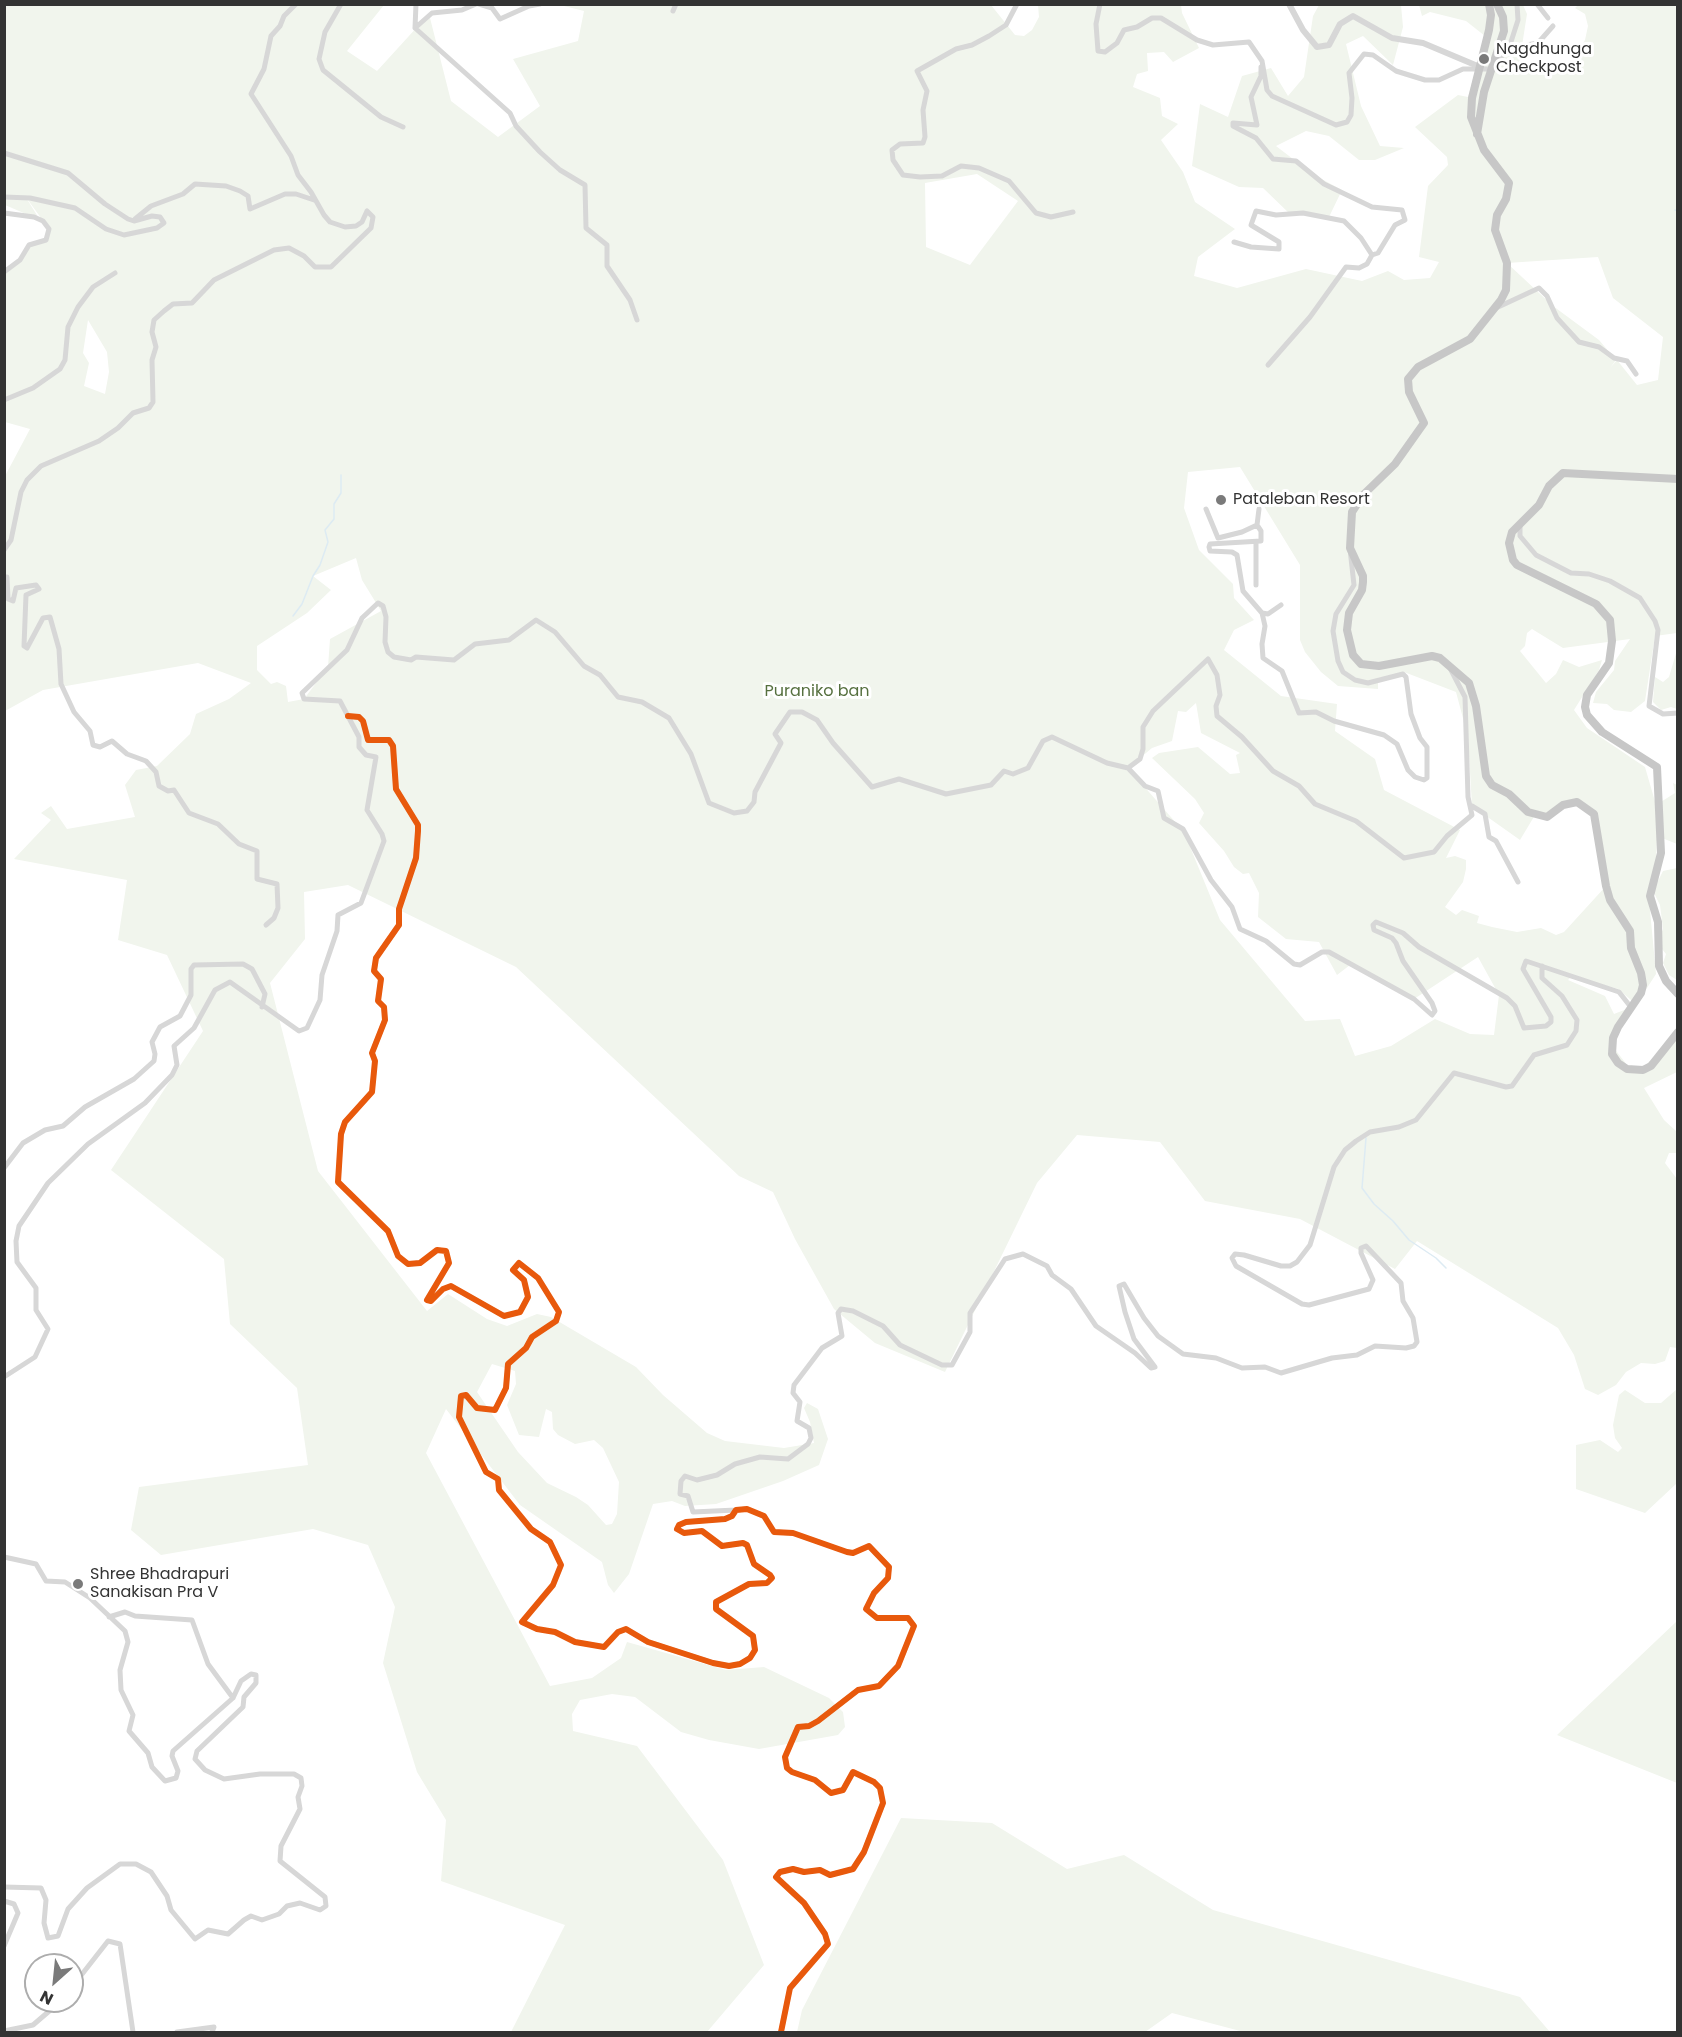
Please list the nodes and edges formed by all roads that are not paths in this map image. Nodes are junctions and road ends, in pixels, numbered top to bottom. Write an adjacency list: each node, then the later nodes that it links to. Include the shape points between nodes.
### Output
1 (297, 4): 26 (street, via 271,36 264,69 251,94)
2 (341, 4): 22 (street, via 326,32 319,59 323,70 381,117)
3 (416, 4): 17 (street)
4 (477, 4): 5 (street, via 492,8 500,19); 17 (street, via 432,13)
5 (540, 4)
6 (676, 4): 14 (street)
7 (1017, 4): 27 (street, via 1006,25 917,71 927,91 923,110 925,137 923,143 900,144 892,150 893,160 903,175 920,177 942,176 961,166 979,168 1009,182 1036,213 1051,217)
8 (1100, 4): 19 (street, via 1096,24 1098,51 1105,52 1117,43 1124,30 1161,18 1213,45 1249,42)
9 (1289, 4): 20 (street, via 1317,47 1329,45 1340,24 1353,16 1392,38 1423,43)
10 (1489, 4): 20 (highway, via 1489,30)
11 (1497, 4): 21 (highway, via 1504,31)
12 (1517, 4): 18 (street, via 1518,20)
13 (1537, 4): 15 (street)
14 (674, 11)
15 (1548, 18)
16 (1553, 26): 18 (street, via 1538,43)
17 (415, 28): 35 (street, via 510,113 524,135 556,166 585,184 586,228 607,245 607,266 630,300)
18 (1509, 48): 21 (street)
19 (1262, 61): 20 (street, via 1267,90 1272,96 1336,124 1347,122 1351,115 1349,74 1364,54 1396,71 1425,80 1439,80 1463,69); 31 (street, via 1261,76 1251,97 1257,125 1233,126 1256,138 1273,159 1296,161 1338,192 1372,207 1402,210 1405,220 1395,225 1378,253)
20 (1480, 67): 21 (street); 23 (highway, via 1471,117)
21 (1490, 69): 23 (highway)
22 (404, 127)
23 (1477, 134): 34 (highway, via 1490,161 1509,183 1495,230 1507,263 1507,281)
24 (4, 153): 29 (street, via 69,173 105,204)
25 (4, 197): 29 (street, via 75,208 106,229 124,235 157,228 164,222 152,216)
26 (314, 200): 29 (street, via 285,194 250,209 248,196 240,191 195,184 183,194 151,206); 46 (street, via 330,222 345,227 356,226 367,211 372,213 370,228 331,267 315,267 290,248 274,250 214,280 192,303 173,304 164,311 154,320 152,332 156,347 153,402 149,408 133,413 99,441 49,462 34,473 21,492 11,540)
27 (1073, 212)
28 (4, 213): 32 (street, via 34,217 49,229 46,240 29,245 20,260)
29 (134, 221)
30 (1234, 242): 31 (street, via 1251,248 1279,249 1279,242 1251,225 1256,211 1276,215 1304,213 1344,221)
31 (1372, 255): 36 (street, via 1359,268 1346,267)
32 (4, 272)
33 (115, 273): 38 (street, via 93,287 78,307 68,327 65,360 60,369 33,388)
34 (1494, 309): 37 (street, via 1539,288 1557,318 1579,342 1599,346 1614,358 1627,361); 45 (highway, via 1464,343 1411,374 1409,392 1424,423 1390,470 1355,506 1350,522)
35 (637, 320)
36 (1268, 365)
37 (1636, 374)
38 (4, 400)
39 (1677, 479): 43 (highway, via 1563,473)
40 (1206, 509): 42 (street, via 1218,538)
41 (1259, 509): 42 (street)
42 (1257, 525): 44 (street, via 1261,541)
43 (1520, 525): 52 (street, via 1520,536 1536,555 1571,573 1610,581 1640,598 1658,630 1649,706 1663,714); 59 (highway, via 1512,532 1509,543 1512,560 1596,603 1610,620 1609,663 1587,694 1585,707 1602,732 1654,764 1658,771 1661,854 1650,896 1658,922 1659,966)
44 (1256, 543): 48 (street); 50 (street, via 1209,547 1237,555 1243,591)
45 (1350, 548): 50 (street, via 1354,585 1336,614 1333,631 1338,661 1343,672 1355,680 1368,683 1403,674 1407,677 1411,714 1427,747 1427,778 1415,777 1397,744 1384,735 1316,712 1299,713 1282,671 1263,658 1266,626); 51 (highway, via 1363,582 1347,621 1356,661 1379,666 1432,656)
46 (4, 550)
47 (4, 577): 57 (street, via 8,598 13,601 16,588 36,585 39,589 26,596 24,646 27,648 43,618 50,617 59,648 60,684 74,712 90,731 93,745 100,747 112,741 127,754 146,761 156,772 159,786 174,790 189,813 218,824 239,844 257,851 257,879 278,884 278,908)
48 (1257, 585)
49 (1281, 605): 50 (street, via 1268,614)
50 (1262, 613)
51 (1450, 665): 55 (street, via 1465,697 1468,797); 60 (highway, via 1473,688 1486,776 1492,785 1541,817 1578,802 1590,809 1597,820 1610,900 1627,924 1641,973 1641,993)
52 (1677, 713)
53 (348, 716): 54 (street, via 340,701 304,699 302,693 347,650 362,618 378,603 386,617 388,652 411,660 454,660 475,644 509,640 536,620 555,632 618,697 642,702 669,718 691,754 709,803 734,813 747,811 754,802 755,792 781,743 775,734 790,712 802,712 817,720 872,788 899,779 946,794 991,785 1004,771 1013,774 1028,768 1043,741 1052,737 1107,763); 61 (street, via 362,751 376,758 367,810 384,841 361,903 338,915 322,975 320,1000 307,1028 299,1031); 65 (street, via 363,721 368,740 389,740 393,746 396,789 418,825 416,858 399,909 399,925 376,958 374,970 381,979 378,1001 384,1007 385,1020 372,1053 372,1092 345,1122 338,1182 388,1231 403,1260 420,1263 437,1250 446,1251 449,1263 427,1300 451,1286 504,1316 520,1312 528,1297 524,1280 513,1270 519,1263 538,1278 559,1312 556,1321 532,1337 508,1364 506,1388 495,1410 477,1408 466,1395 461,1396 459,1417 486,1472 498,1479 499,1490 531,1529 550,1542 561,1565 553,1585 522,1622 575,1642 604,1647 626,1629 648,1642 713,1664 740,1664 755,1650 753,1636 716,1609 716,1602 749,1584 767,1583 772,1578 754,1564 747,1545 722,1546 702,1531 684,1533 677,1529 686,1522 725,1519)
54 (1128, 768): 55 (street, via 1140,759 1143,727 1153,711 1208,659 1217,675 1217,716 1273,771 1299,786 1315,804 1356,821 1404,858 1434,852 1473,815); 58 (street, via 1136,779 1158,791 1164,818 1182,829 1211,880 1232,907 1237,926 1266,941 1294,964 1329,952 1414,999 1432,1015 1432,1003 1403,962 1396,943 1373,928 1378,923 1403,933 1419,947 1507,998 1525,1028 1551,1022 1549,1010 1522,969 1526,961)
55 (1472, 806): 56 (street, via 1485,813 1489,837 1497,841)
56 (1518, 882)
57 (266, 925)
58 (1542, 966): 60 (street, via 1619,992); 65 (street, via 1542,978 1562,996 1577,1020 1576,1031 1567,1045 1534,1055 1512,1086 1454,1073 1416,1120 1370,1132 1356,1141 1334,1167 1310,1245 1297,1262 1281,1266 1240,1254 1232,1258 1236,1266 1310,1305 1369,1289 1373,1280 1361,1253 1366,1246 1401,1283 1403,1301 1413,1318 1417,1342 1414,1346 1375,1346 1357,1355 1281,1373 1265,1367 1242,1368 1216,1358 1184,1354 1158,1336 1124,1284 1119,1286 1125,1312 1134,1339 1155,1367 1150,1368 1096,1326 1071,1289 1052,1275 1047,1266 1023,1254 1005,1259 970,1313 970,1332 952,1365 942,1365 900,1345 883,1326 841,1309 838,1313 842,1336 822,1348 794,1385 800,1402 797,1420 809,1428 808,1444 788,1459 760,1457 717,1474 697,1480 685,1476 681,1481 680,1494 688,1496 693,1512)
59 (1677, 994)
60 (1630, 1006): 62 (highway, via 1613,1038 1612,1048 1615,1059 1627,1069 1637,1071 1651,1066)
61 (262, 1007): 63 (street, via 265,994 252,969 243,964 194,965 191,995 180,1016 160,1027 152,1042 154,1061 134,1079 85,1107 63,1126 45,1130 23,1143); 64 (street, via 230,982 215,990 194,1028 174,1046 177,1065 172,1075 145,1103 88,1144 48,1183 19,1226 16,1241 17,1262 36,1288 36,1310 48,1329 35,1357)
62 (1677, 1032)
63 (4, 1168)
64 (4, 1377)
65 (736, 1510): 78 (street, via 747,1509 764,1516 777,1533 793,1533 853,1552 869,1546 889,1567 888,1578 866,1609 877,1618 908,1618 914,1626 898,1666 879,1686 851,1694 836,1710 809,1726 798,1727 785,1756 787,1768 815,1780 831,1793 843,1790 853,1772 874,1782 880,1788 883,1803 853,1869 830,1875 820,1870 793,1869 776,1876 804,1903 828,1944 790,1988)
66 (4, 1557): 67 (street, via 36,1564 46,1581 65,1582 90,1598)
67 (109, 1617): 68 (street, via 125,1612 192,1620 208,1664); 68 (street, via 125,1631 128,1642 120,1670 122,1690 133,1715 129,1731 165,1781 176,1778 178,1771 173,1751)
68 (233, 1698): 69 (street, via 241,1681 256,1675 256,1683 244,1697 243,1707 196,1751 195,1759 205,1770 224,1779 260,1774 294,1774 301,1778 300,1809 281,1846 280,1861 325,1898 326,1906 320,1910 300,1903 287,1906 279,1914 262,1920 244,1920 228,1934 208,1930 195,1939 171,1910 151,1872 136,1864 120,1864 87,1888 68,1909 58,1936 48,1938 44,1923 46,1900 41,1888)
69 (4, 1887)
70 (4, 1902): 71 (street, via 14,1904 18,1913)
71 (4, 1946)
72 (84, 1972): 75 (street, via 108,1941 120,1944)
73 (48, 2013): 74 (street, via 33,2025)
74 (4, 2031)
75 (133, 2032)
76 (177, 2032): 77 (street, via 213,2027)
77 (212, 2032)
78 (781, 2032)

